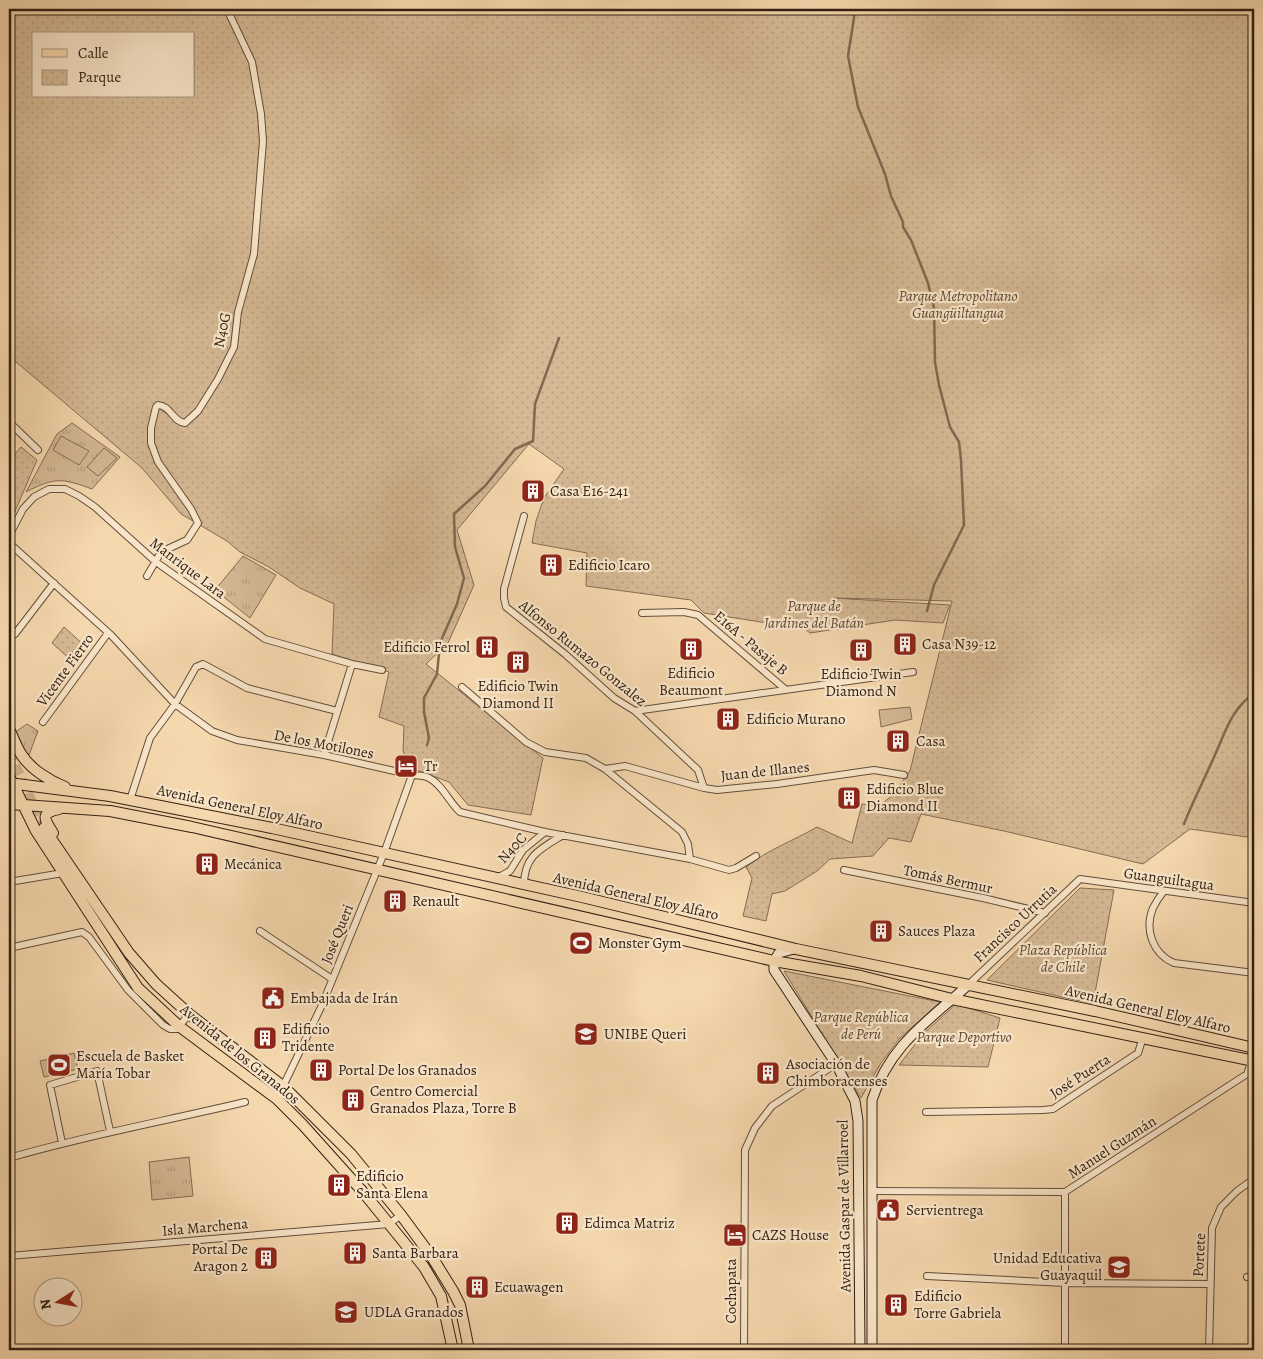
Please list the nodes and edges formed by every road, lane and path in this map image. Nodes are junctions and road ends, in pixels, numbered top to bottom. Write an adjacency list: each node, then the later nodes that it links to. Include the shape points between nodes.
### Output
1 (227, 9): 7 (street, N40G, via 252,62 261,114 263,141 254,254 238,312 234,347 198,411 183,423 164,406 156,407 151,428 158,462 198,524 187,540 161,552)
2 (9, 422): 3 (street)
3 (38, 450)
4 (524, 516): 20 (street, Alfonso Rumazo Gonzalez, via 504,589 506,607 614,698)
5 (9, 536): 7 (street, Manrique Lara, via 22,509 34,497 49,489 65,489 95,507)
6 (9, 543): 9 (street, De los Motilones)
7 (156, 562): 8 (street); 13 (street, Manrique Lara, via 265,639)
8 (147, 576)
9 (54, 583): 11 (street, De los Motilones); 12 (street)
10 (642, 613): 17 (street, E16A - Pasaje B, via 698,615)
11 (108, 633): 18 (street, De los Motilones); 21 (street, Vicente Fierro)
12 (15, 634)
13 (352, 664): 14 (street, Manrique Lara); 19 (street)
14 (382, 670)
15 (913, 672): 17 (street)
16 (462, 687): 24 (street, via 526,742 545,752 586,758)
17 (785, 689): 20 (street)
18 (174, 704): 19 (street, via 196,667 203,664 247,688); 23 (street, De los Motilones, via 212,731 237,740); 30 (street, via 150,738)
19 (337, 710): 23 (street)
20 (635, 711): 28 (street, Alfonso Rumazo Gonzalez, via 698,770)
21 (43, 722)
22 (9, 729): 29 (main road, via 22,756 34,768 55,782)
23 (324, 755): 25 (street, De los Motilones)
24 (605, 769): 28 (street, Juan de Illanes, via 625,766); 41 (street, via 682,832)
25 (412, 775): 36 (street, De los Motilones, via 430,778 460,812); 39 (street, José Queri)
26 (904, 775): 28 (street, Juan de Illanes, via 874,770 777,784 717,790)
27 (10, 781): 29 (main road, Avenida General Eloy Alfaro); 32 (main road, Avenida de los Granados)
28 (704, 788)
29 (83, 792): 30 (main road, Avenida General Eloy Alfaro)
30 (130, 800): 35 (main road, Avenida General Eloy Alfaro)
31 (9, 804): 32 (main road, Avenida General Eloy Alfaro)
32 (21, 804): 33 (main road, Avenida General Eloy Alfaro); 34 (main road, Avenida de los Granados)
33 (67, 807): 34 (main road, via 48,811); 38 (main road, Avenida General Eloy Alfaro, via 110,811)
34 (42, 827): 44 (main road, Avenida de los Granados); 60 (main road, Avenida de los Granados, via 106,910 112,929 129,953 156,984)
35 (272, 828): 38 (main road, via 278,839); 39 (main road, Avenida General Eloy Alfaro)
36 (545, 832): 37 (street, De los Motilones); 45 (street, N40C, via 523,850 510,871)
37 (562, 835): 41 (street, De los Motilones); 48 (street, N40C, via 530,858)
38 (270, 845): 42 (main road, Avenida General Eloy Alfaro)
39 (384, 853): 42 (street, José Queri); 45 (main road, Avenida General Eloy Alfaro)
40 (756, 856): 41 (street, De los Motilones, via 729,870)
41 (690, 859)
42 (376, 870): 55 (main road, Avenida General Eloy Alfaro); 57 (street, José Queri)
43 (844, 870): 51 (street, Tomás Bermur)
44 (63, 873): 47 (street); 61 (main road, Avenida de los Granados, via 138,988)
45 (495, 879): 48 (main road, Avenida General Eloy Alfaro)
46 (1080, 880): 49 (street, Guanguiltagua); 51 (street, Francisco Urrutia)
47 (9, 882)
48 (524, 885): 54 (main road, Avenida General Eloy Alfaro)
49 (1164, 891): 50 (street, Guanguiltagua); 56 (street, via 1153,908 1149,929 1158,953 1174,962)
50 (1254, 903)
51 (1045, 913): 58 (street, Francisco Urrutia)
52 (260, 931): 57 (street)
53 (9, 948): 61 (street, via 82,932 144,1008 166,1027)
54 (796, 949): 55 (main road, via 779,953); 58 (main road, Avenida General Eloy Alfaro)
55 (774, 962): 59 (main road, Avenida General Eloy Alfaro, via 862,976); 65 (main road, Avenida Gaspar de Villarroel, via 778,978)
56 (1254, 973)
57 (332, 980): 66 (street, José Queri)
58 (967, 986): 59 (main road, Avenida Gaspar de Villarroel); 63 (main road, Avenida General Eloy Alfaro, via 1095,1011)
59 (952, 999): 62 (main road, Avenida General Eloy Alfaro); 68 (main road, Avenida Gaspar de Villarroel, via 905,1041)
60 (190, 1014): 61 (street); 66 (main road, Avenida de los Granados)
61 (180, 1027): 67 (main road, Avenida de los Granados)
62 (1143, 1037): 64 (main road, Avenida General Eloy Alfaro); 71 (street, José Puerta, via 1138,1053 1053,1108)
63 (1254, 1048)
64 (1253, 1060): 79 (street, Manuel Guzmán, via 1247,1074)
65 (836, 1064): 69 (main road, Avenida Gaspar de Villarroel); 91 (street, Cochapata, via 772,1106 755,1128 745,1150)
66 (284, 1087): 67 (street, José Queri); 80 (main road, Avenida de los Granados, via 351,1154)
67 (277, 1099): 81 (main road, Avenida de los Granados)
68 (872, 1100): 69 (main road, via 867,1103); 73 (main road, Avenida Gaspar de Villarroel)
69 (854, 1101): 72 (main road, Avenida Gaspar de Villarroel)
70 (244, 1102): 74 (street)
71 (926, 1112)
72 (858, 1121): 73 (main road); 92 (main road, Avenida Gaspar de Villarroel)
73 (871, 1121): 78 (main road, Avenida Gaspar de Villarroel)
74 (110, 1131): 75 (street); 75 (street, via 97,1071 50,1085)
75 (62, 1143): 76 (street)
76 (9, 1158)
77 (1254, 1179): 87 (street, Portete, via 1221,1208 1212,1228)
78 (872, 1191): 79 (street, Manuel Guzmán); 93 (main road, Avenida Gaspar de Villarroel)
79 (1065, 1192): 86 (street)
80 (401, 1215): 81 (street); 89 (main road, Avenida de los Granados, via 454,1291)
81 (389, 1224): 82 (street, Isla Marchena); 88 (main road, Avenida de los Granados, via 424,1267 441,1296)
82 (9, 1256)
83 (927, 1276): 86 (street)
84 (1247, 1277): 85 (street)
85 (1254, 1278)
86 (1065, 1283): 87 (street); 94 (street)
87 (1210, 1284): 95 (street, Portete)
88 (453, 1349): 89 (street); 90 (street)
89 (468, 1349)
90 (434, 1350)
91 (744, 1350)
92 (860, 1350)
93 (872, 1350)
94 (1065, 1350)
95 (1209, 1350)

